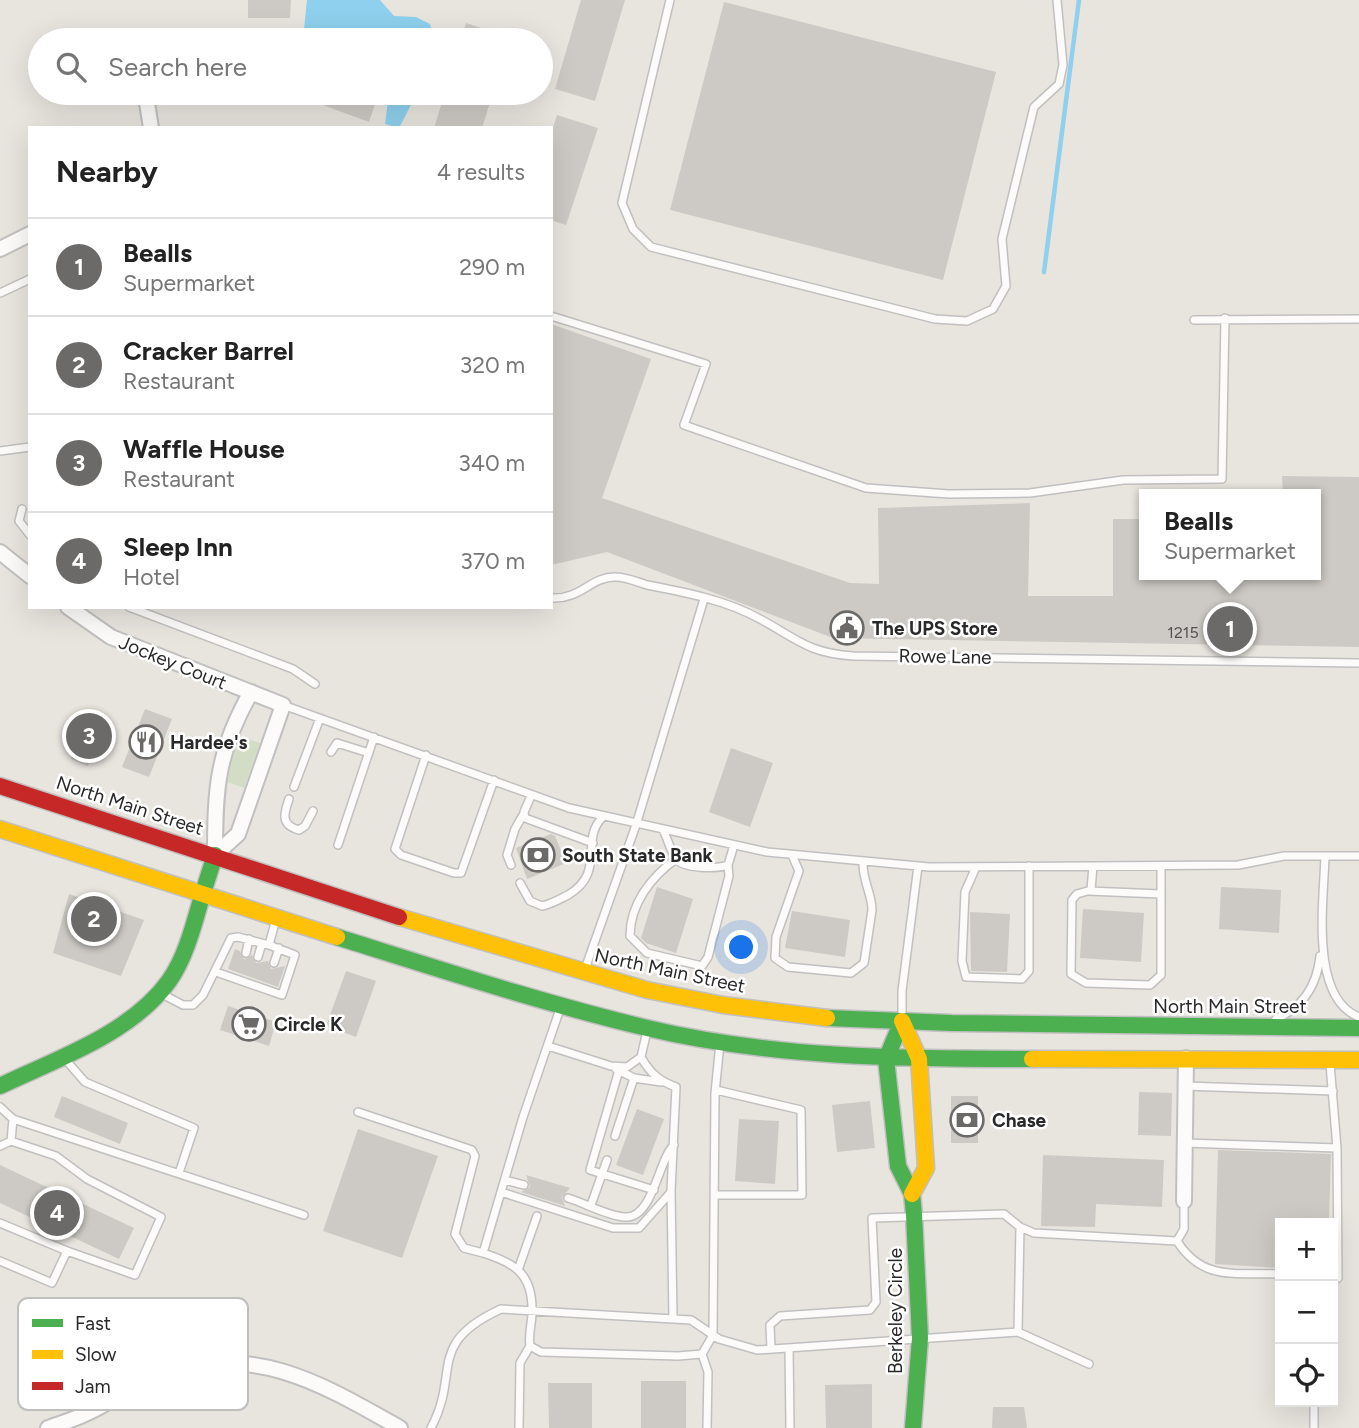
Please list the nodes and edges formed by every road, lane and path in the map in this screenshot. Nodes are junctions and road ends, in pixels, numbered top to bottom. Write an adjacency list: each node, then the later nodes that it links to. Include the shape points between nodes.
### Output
1 (670, 0): 2 (lane, via 622,203 632,229 651,247 935,319 967,321 993,309 1006,286 1002,239 1034,107 1059,84 1063,65)
2 (1057, 0)
3 (151, 105): 4 (street)
4 (151, 126)
5 (28, 235): 6 (street)
6 (0, 249)
7 (28, 280): 8 (lane)
8 (0, 293)
9 (553, 317): 10 (lane, via 706,364 684,425 866,488 949,494 1030,493 1123,480 1222,479)
10 (1225, 318): 11 (lane); 12 (lane)
11 (1359, 319)
12 (1194, 320)
13 (28, 447): 14 (lane)
14 (0, 451)
15 (22, 509): 16 (lane, via 19,521)
16 (28, 532)
17 (0, 552): 18 (street)
18 (28, 574)
19 (553, 598): 20 (lane, Rowe Lane, via 577,595 614,577)
20 (704, 598): 23 (lane, Rowe Lane, via 758,618 807,648 829,654); 40 (lane)
21 (71, 609): 25 (street, Jockey Court, via 111,637)
22 (134, 609): 24 (lane, via 293,669)
23 (1359, 663)
24 (316, 684)
25 (251, 692): 26 (street, Jockey Court); 46 (street, via 233,722 217,772)
26 (283, 705): 27 (lane); 46 (street, via 238,834)
27 (320, 718): 28 (lane); 34 (lane)
28 (374, 737): 30 (lane); 31 (lane)
29 (331, 752): 30 (lane, via 337,743)
30 (369, 754): 44 (lane)
31 (426, 755): 32 (lane); 32 (lane, via 395,849 401,855 461,873)
32 (494, 780): 35 (lane)
33 (0, 786): 46 (main road, North Main Street)
34 (294, 787)
35 (531, 796): 38 (lane); 39 (lane)
36 (289, 799): 37 (lane, via 284,815 291,828 305,826)
37 (313, 811)
38 (523, 815): 43 (lane); 52 (lane, via 507,855)
39 (603, 817): 40 (lane); 43 (lane, via 595,826)
40 (636, 825): 42 (lane); 72 (lane)
41 (0, 829): 62 (main road)
42 (664, 832): 45 (lane); 50 (lane)
43 (593, 843): 59 (lane, via 593,859 584,883 550,905 530,901)
44 (338, 845)
45 (734, 845): 47 (lane); 53 (lane)
46 (215, 855): 62 (main road); 72 (main road, North Main Street, via 452,936)
47 (792, 855): 51 (lane); 51 (lane, via 799,871 776,937 775,958 788,967 838,972 856,972 864,964 872,902 863,880)
48 (1325, 856): 49 (lane); 57 (lane, via 1284,856 1238,865); 64 (lane)
49 (1359, 856)
50 (676, 859): 53 (lane, via 685,864); 53 (lane, via 646,889 630,936 647,953 702,966 729,876)
51 (863, 861): 54 (lane)
52 (511, 865)
53 (728, 865)
54 (918, 866): 58 (lane); 76 (lane)
55 (1029, 866): 56 (lane); 58 (lane); 58 (lane, via 1029,971 1022,979 967,977 962,961 965,892)
56 (1093, 866): 57 (lane); 60 (lane, via 1093,886)
57 (1161, 866): 61 (lane)
58 (976, 867)
59 (520, 883)
60 (1088, 891): 61 (lane); 61 (lane, via 1072,900 1071,974 1079,981 1099,984 1150,985 1159,980)
61 (1160, 894)
62 (202, 895): 63 (main road); 73 (main road, via 190,936)
63 (277, 919): 66 (lane); 74 (main road)
64 (1324, 920): 75 (lane, via 1324,964 1332,995); 77 (lane, via 1312,990 1287,1014)
65 (249, 939): 66 (lane); 68 (lane); 71 (lane, via 231,938)
66 (265, 944): 67 (lane); 69 (lane)
67 (279, 948): 70 (lane); 71 (lane, via 295,955 282,995)
68 (246, 953)
69 (258, 957)
70 (274, 962)
71 (216, 972): 73 (lane, via 193,1005)
72 (583, 973): 76 (main road, North Main Street, via 723,1005)
73 (158, 992): 82 (main road, via 119,1024)
74 (562, 1005): 78 (main road); 81 (lane)
75 (1359, 1017)
76 (902, 1021): 77 (main road, North Main Street); 85 (main road, Berkeley Circle); 86 (main road, Berkeley Circle)
77 (1260, 1027): 79 (main road, North Main Street)
78 (648, 1028): 80 (main road); 83 (lane)
79 (1359, 1028)
80 (720, 1042): 85 (main road); 95 (lane)
81 (548, 1046): 89 (lane); 109 (lane)
82 (61, 1055): 93 (main road); 107 (lane, via 85,1082 194,1128)
83 (641, 1057): 89 (lane, via 627,1067); 92 (lane)
84 (1186, 1058): 86 (main road); 87 (main road); 94 (street)
85 (886, 1059): 86 (main road); 114 (main road, Berkeley Circle, via 898,1167)
86 (919, 1059): 114 (main road, Berkeley Circle, via 926,1168)
87 (1330, 1060): 88 (main road); 96 (lane)
88 (1359, 1060)
89 (611, 1066): 90 (lane)
90 (619, 1070): 91 (lane); 108 (lane, via 590,1170)
91 (634, 1078): 92 (lane); 100 (lane)
92 (662, 1082): 103 (lane, via 676,1087)
93 (0, 1086)
94 (1185, 1086): 96 (lane); 102 (street)
95 (716, 1090): 115 (lane); 115 (lane, via 802,1110 802,1195)
96 (1333, 1091): 105 (lane)
97 (0, 1107): 99 (lane)
98 (358, 1112): 127 (lane, via 472,1150 475,1156 455,1234 464,1248)
99 (13, 1119): 101 (lane); 107 (lane)
100 (615, 1136)
101 (10, 1141): 104 (lane); 126 (lane, via 56,1156 87,1179 161,1217 135,1275)
102 (1184, 1143): 105 (lane); 117 (street)
103 (674, 1144): 111 (lane, via 664,1154); 112 (lane)
104 (0, 1146)
105 (1337, 1147): 122 (lane)
106 (607, 1160): 108 (lane)
107 (179, 1173): 119 (lane)
108 (602, 1174): 111 (lane); 118 (lane)
109 (505, 1180): 110 (lane); 113 (lane)
110 (524, 1185)
111 (654, 1190): 118 (lane, via 635,1214 625,1217)
112 (671, 1191): 113 (lane, via 639,1228 613,1228); 132 (lane)
113 (501, 1192): 127 (lane)
114 (912, 1194): 120 (main road, Berkeley Circle)
115 (715, 1195): 134 (lane)
116 (568, 1198): 118 (lane)
117 (1184, 1201): 125 (lane, via 1184,1229)
118 (591, 1205)
119 (304, 1215)
120 (914, 1215): 124 (lane, via 1004,1214); 135 (main road, Berkeley Circle); 138 (lane, via 872,1218 876,1301 870,1310 780,1316 770,1325)
121 (537, 1216): 129 (lane)
122 (1338, 1218)
123 (0, 1223): 126 (lane)
124 (1020, 1227): 125 (lane, via 1034,1233); 133 (lane)
125 (1177, 1241): 130 (lane, via 1187,1258 1206,1270)
126 (68, 1251): 128 (lane, via 52,1283)
127 (483, 1253): 129 (lane, via 510,1262)
128 (0, 1261)
129 (518, 1270): 131 (lane, via 524,1276)
130 (1275, 1274)
131 (532, 1310): 132 (lane); 136 (lane); 146 (lane, via 500,1309 455,1340 446,1363 442,1409)
132 (673, 1318): 134 (lane, via 691,1320)
133 (1018, 1332): 135 (lane); 141 (lane)
134 (713, 1335): 138 (lane, via 757,1350); 139 (lane)
135 (920, 1338): 137 (lane); 150 (main road, Berkeley Circle)
136 (530, 1346): 139 (lane, via 541,1352); 147 (lane, via 520,1363)
137 (789, 1348): 138 (lane); 149 (lane)
138 (771, 1349)
139 (702, 1354): 148 (lane, via 708,1372)
140 (248, 1364): 145 (street, via 289,1371)
141 (1089, 1364)
142 (1314, 1407): 151 (lane)
143 (93, 1410): 144 (street)
144 (48, 1428)
145 (400, 1428)
146 (431, 1428)
147 (519, 1428)
148 (707, 1428)
149 (790, 1428)
150 (912, 1428)
151 (1314, 1428)

